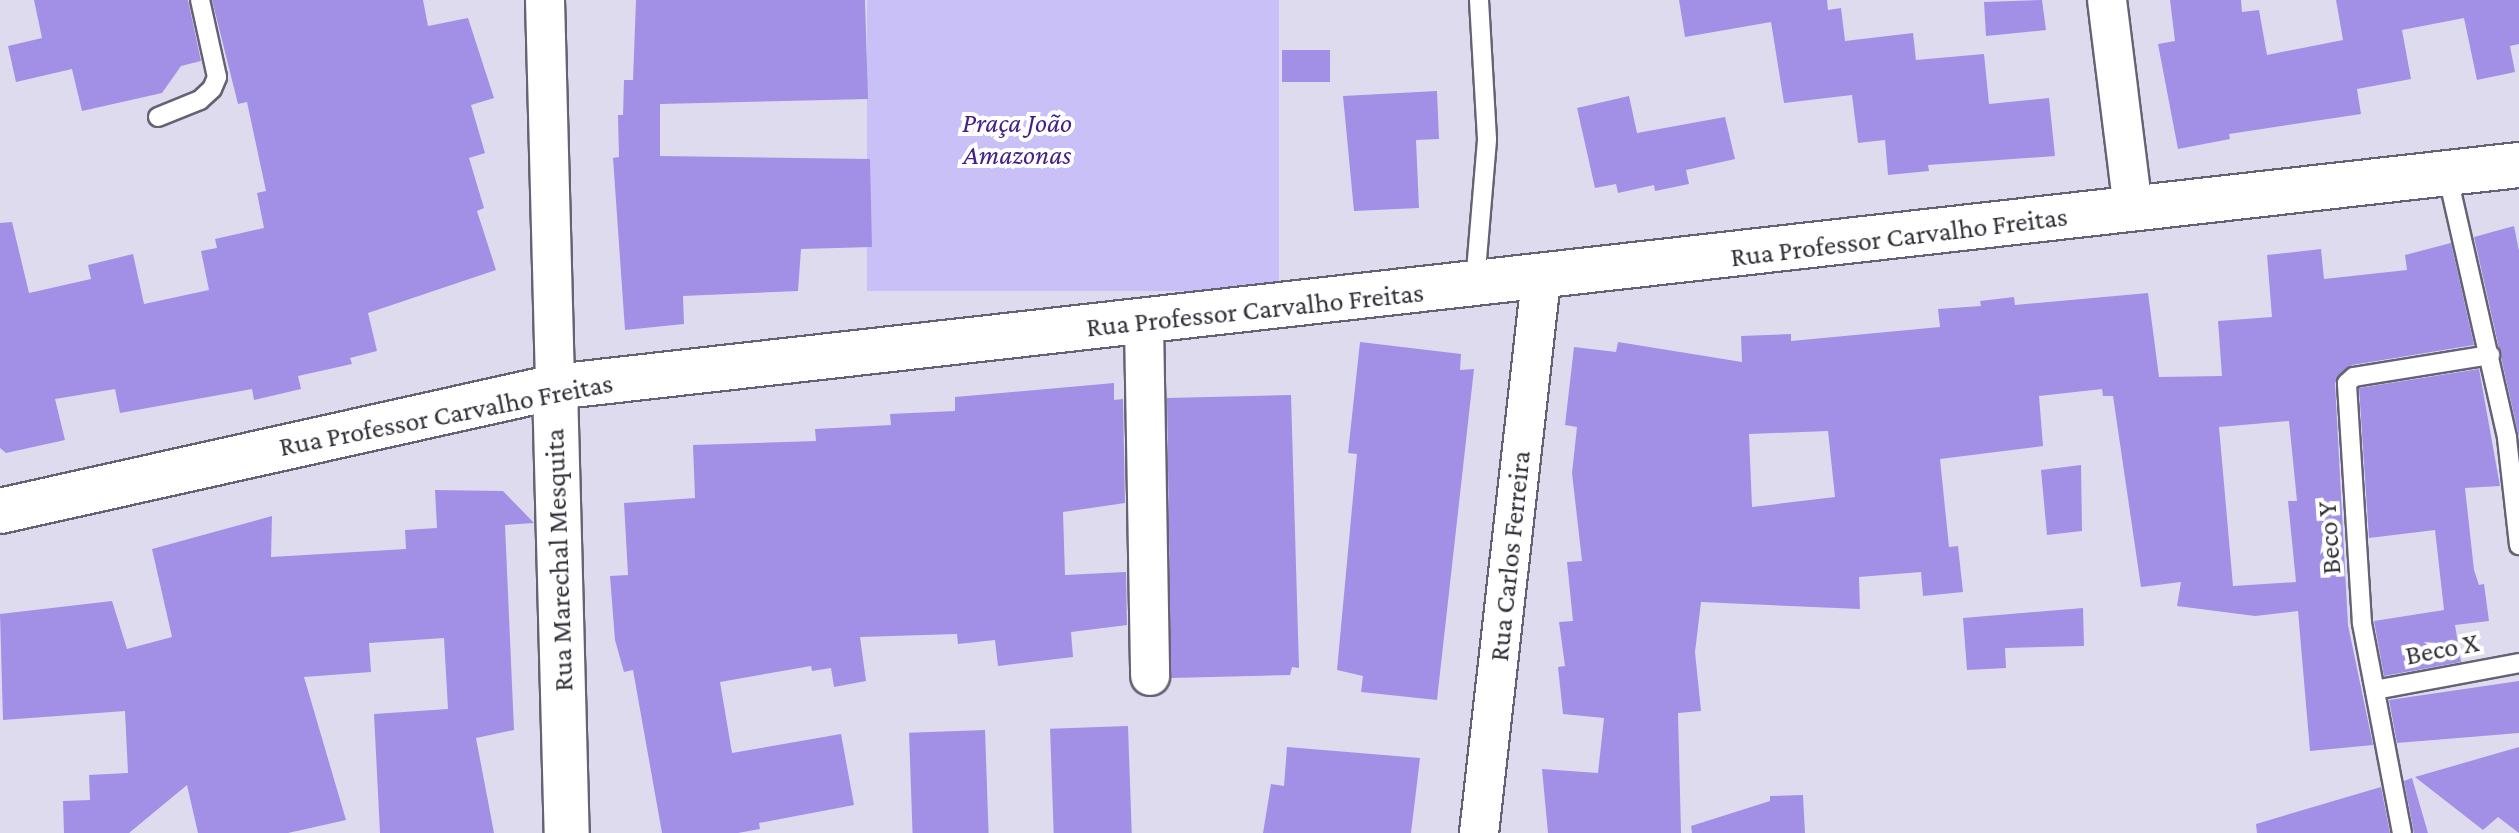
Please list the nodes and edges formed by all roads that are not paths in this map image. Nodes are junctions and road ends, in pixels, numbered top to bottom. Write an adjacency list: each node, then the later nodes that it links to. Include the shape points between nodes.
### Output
1 (200, 0): 5 (lane, via 217,77 200,100)
2 (545, 0): 13 (street, Rua Marechal Mesquita)
3 (1479, 0): 10 (lane, via 1487,139)
4 (2107, 0): 8 (street)
5 (158, 117)
6 (2519, 165): 7 (street, Rua Professor Carvalho Freitas)
7 (2447, 173): 8 (street, Rua Professor Carvalho Freitas); 12 (lane)
8 (2133, 210): 9 (street, Rua Professor Carvalho Freitas)
9 (1541, 279): 10 (street, Rua Professor Carvalho Freitas); 21 (street, Rua Carlos Ferreira)
10 (1475, 286): 11 (street, Rua Professor Carvalho Freitas)
11 (1144, 324): 13 (street, Rua Professor Carvalho Freitas); 18 (street)
12 (2490, 355): 14 (lane); 19 (lane, Beco Y, via 2354,377 2347,383 2362,623)
13 (555, 387): 15 (street, Rua Professor Carvalho Freitas); 20 (street, Rua Marechal Mesquita)
14 (2516, 484): 16 (lane)
15 (0, 511)
16 (2519, 545)
17 (2519, 663): 19 (lane, Beco X)
18 (1150, 676)
19 (2375, 690): 22 (lane, Beco Y)
20 (567, 833)
21 (1479, 833)
22 (2402, 833)

